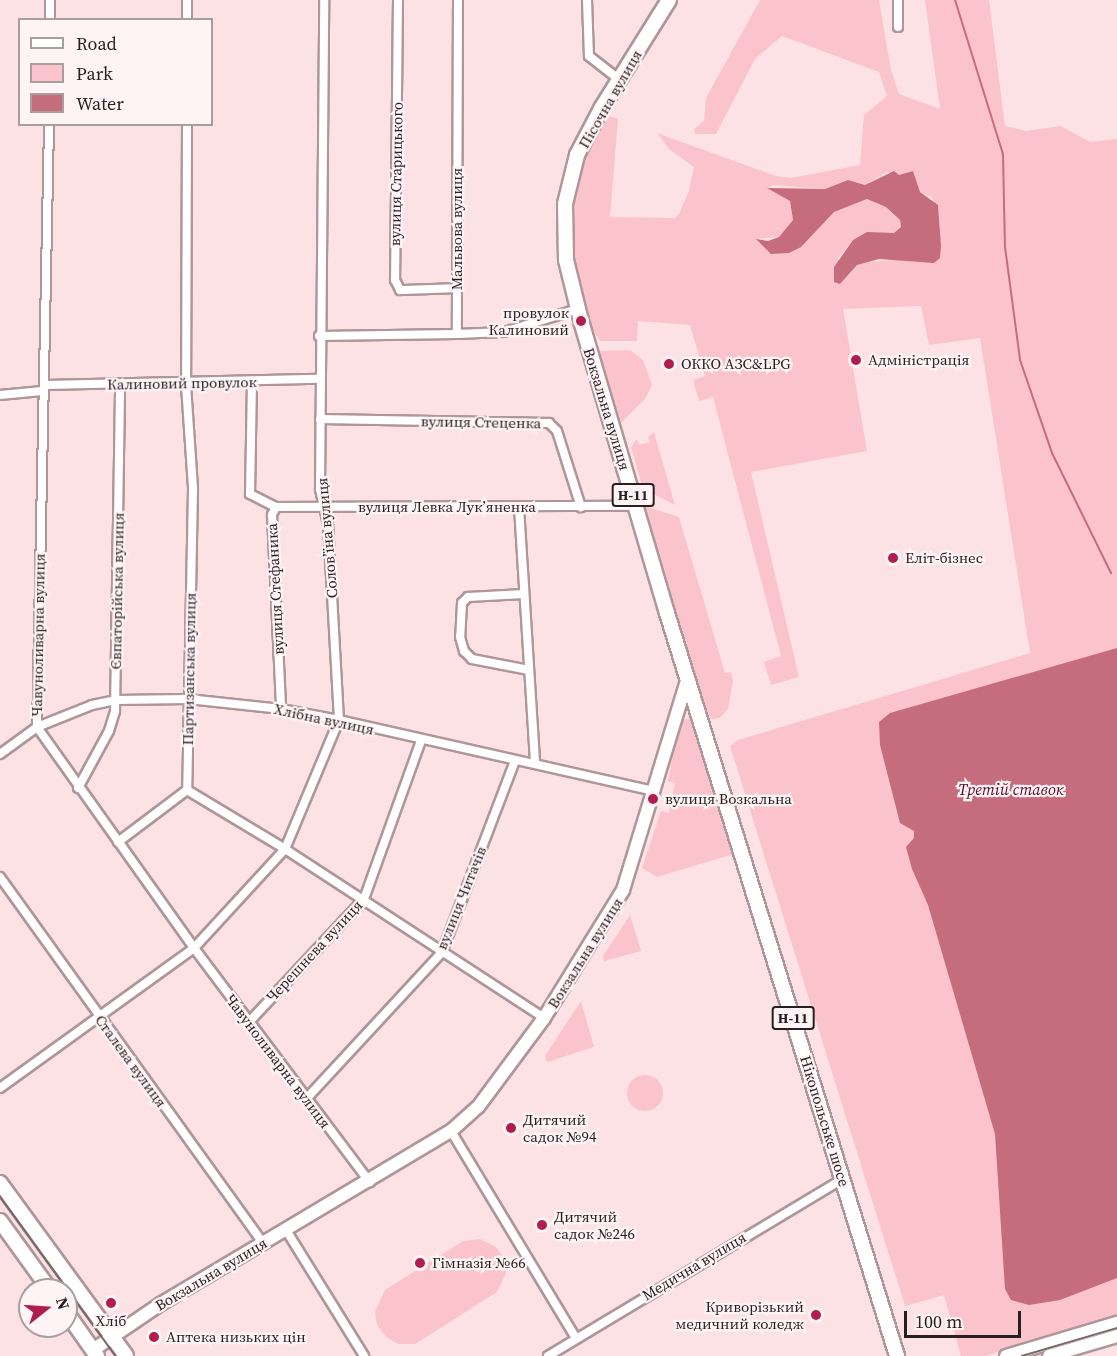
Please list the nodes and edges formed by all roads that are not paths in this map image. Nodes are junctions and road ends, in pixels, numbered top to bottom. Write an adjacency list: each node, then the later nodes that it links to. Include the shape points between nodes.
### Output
1 (50, 0): 9 (street)
2 (187, 0): 10 (street)
3 (324, 0): 18 (street, Соловʼїна вулиця)
4 (398, 0): 15 (street, вулиця Старицького, via 396,287)
5 (458, 0): 15 (street, Мальвова вулиця)
6 (587, 0): 12 (street, via 589,56)
7 (669, 0): 12 (main road, Пісочна вулиця / Н-11)
8 (898, 0): 11 (street)
9 (50, 18)
10 (187, 18)
11 (898, 27)
12 (620, 80): 16 (main road, Пісочна вулиця / Н-11, via 586,135 567,190 564,242)
13 (49, 126): 23 (street, Чавуноливарна вулиця)
14 (187, 126): 22 (street, Партизанська вулиця)
15 (456, 288): 17 (street, Мальвова вулиця)
16 (578, 309): 17 (street, via 520,328); 26 (main road, Вокзальна вулиця / Н-11)
17 (457, 334): 18 (street)
18 (320, 336): 19 (street, Соловʼїна вулиця)
19 (319, 379): 20 (street, Калиновий провулок); 25 (street, Соловʼїна вулиця)
20 (252, 381): 22 (street, Калиновий провулок); 27 (street, вулиця Стефаника, via 250,494)
21 (120, 385): 22 (street, Калиновий провулок); 23 (street, Калиновий провулок); 35 (street, Євпаторійська вулиця)
22 (186, 385): 34 (street, Партизанська вулиця, via 193,489)
23 (44, 388): 24 (street, Калиновий провулок); 38 (street, Чавуноливарна вулиця)
24 (0, 395)
25 (321, 419): 28 (street, Соловʼїна вулиця, via 320,489); 30 (street, вулиця Стеценка, via 549,423 557,431)
26 (636, 506): 30 (street, вулиця Левка Лукʼяненка); 33 (main road, Вокзальна вулиця / Н-11)
27 (276, 507): 28 (street, вулиця Левка Лукʼяненка); 36 (street, вулиця Стефаника, via 272,515)
28 (325, 507): 29 (street, вулиця Левка Лукʼяненка); 37 (street, Соловʼїна вулиця)
29 (519, 507): 30 (street, вулиця Левка Лукʼяненка); 31 (street)
30 (581, 507)
31 (524, 594): 32 (street); 32 (street, via 468,597 462,603 460,637 464,651 472,659)
32 (529, 670): 42 (street)
33 (687, 681): 45 (street, Вокзальна вулиця); 58 (main road, Нікопольське шосе / Н-11)
34 (188, 699): 35 (street, Хлібна вулиця); 36 (street, Хлібна вулиця); 44 (street, Партизанська вулиця)
35 (116, 700): 38 (street, Хлібна вулиця, via 92,705); 43 (street, Євпаторійська вулиця, via 109,731)
36 (281, 709): 37 (street, Хлібна вулиця)
37 (339, 720): 39 (street, Хлібна вулиця); 47 (street, Соловʼїна вулиця)
38 (37, 727): 40 (street, Хлібна вулиця); 43 (street, Чавуноливарна вулиця)
39 (421, 741): 41 (street, Хлібна вулиця); 49 (street, Черешнева вулиця)
40 (0, 754)
41 (514, 761): 42 (street, Хлібна вулиця); 51 (street, вулиця Читачів)
42 (535, 764): 45 (street, Хлібна вулиця)
43 (78, 788): 46 (street, Чавуноливарна вулиця)
44 (187, 790): 46 (street); 47 (street)
45 (655, 791): 53 (street, Вокзальна вулиця, via 623,890)
46 (118, 842): 50 (street, Чавуноливарна вулиця)
47 (285, 849): 49 (street); 50 (street, Соловʼїна вулиця)
48 (0, 877): 52 (street, Сталева вулиця)
49 (364, 899): 51 (street); 54 (street, Черешнева вулиця)
50 (194, 948): 52 (street, Соловʼїна вулиця); 54 (street, Чавуноливарна вулиця)
51 (442, 952): 53 (street); 56 (street, вулиця Читачів)
52 (98, 1016): 55 (street, Соловʼїна вулиця); 63 (street, Сталева вулиця)
53 (544, 1018): 57 (street, Вокзальна вулиця, via 487,1096)
54 (249, 1022): 56 (street, Чавуноливарна вулиця)
55 (0, 1088)
56 (306, 1098): 59 (street, Чавуноливарна вулиця)
57 (452, 1131): 59 (street, Вокзальна вулиця); 69 (street)
58 (843, 1179): 69 (street, Медична вулиця); 74 (main road, Нікопольське шосе / Н-11)
59 (370, 1182): 62 (street, Вокзальна вулиця)
60 (0, 1183): 67 (main road)
61 (0, 1221): 64 (main road)
62 (286, 1230): 63 (street, Вокзальна вулиця); 72 (street)
63 (263, 1243): 67 (street, Вокзальна вулиця)
64 (41, 1278)
65 (1117, 1323): 75 (street)
66 (78, 1329): 70 (main road)
67 (111, 1336): 70 (street, Вокзальна вулиця); 71 (main road)
68 (1117, 1336): 76 (street)
69 (576, 1338): 73 (street, Медична вулиця)
70 (95, 1353)
71 (126, 1356)
72 (364, 1356)
73 (548, 1356)
74 (897, 1356)
75 (1006, 1356)
76 (1050, 1356)

